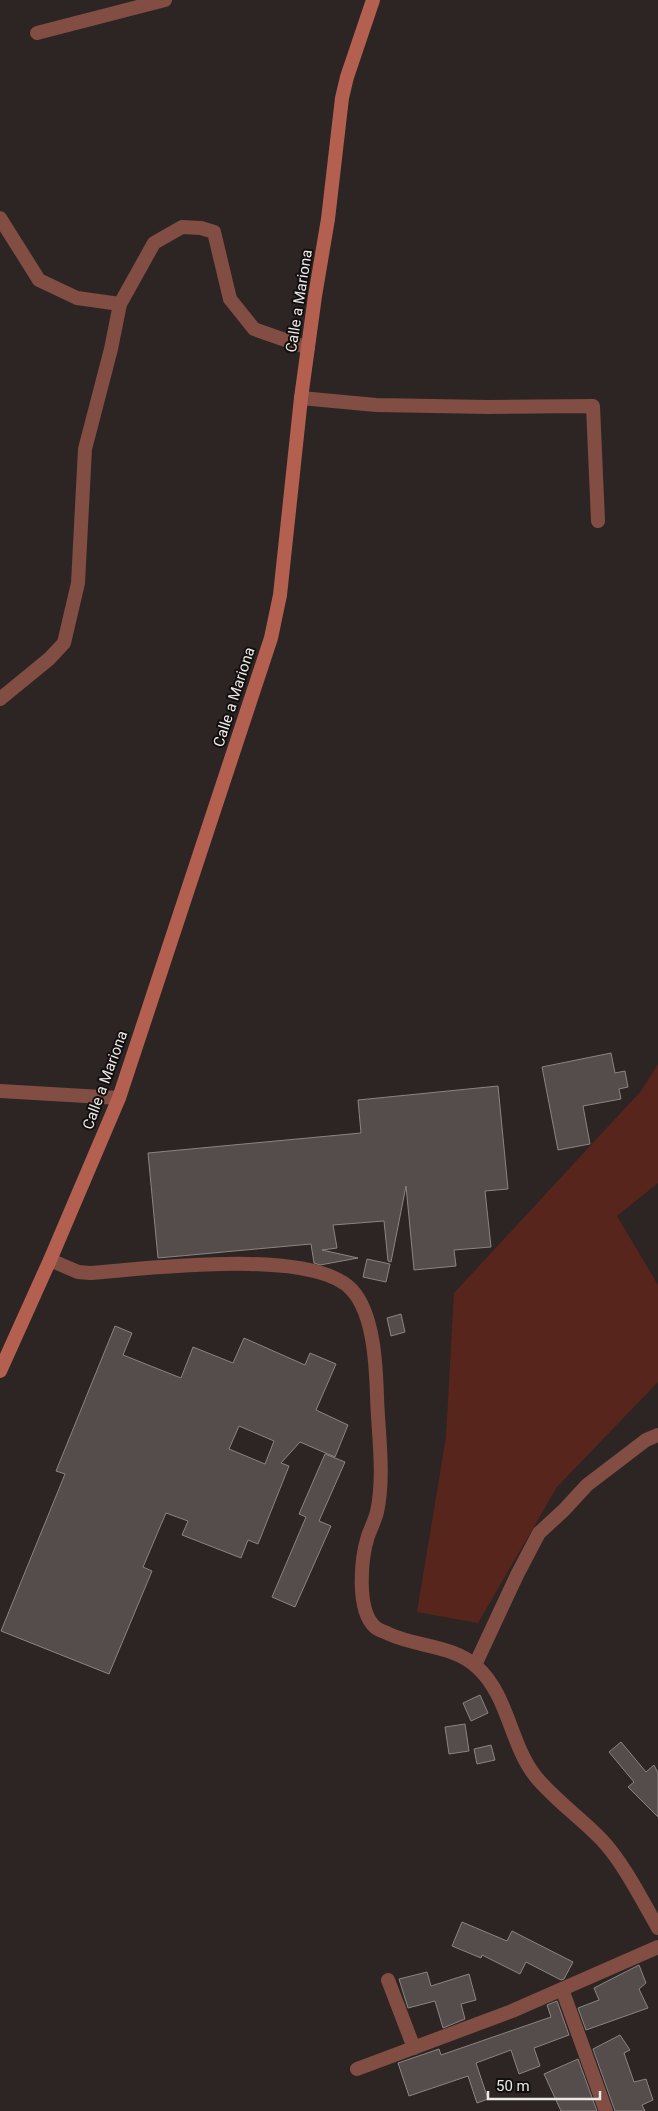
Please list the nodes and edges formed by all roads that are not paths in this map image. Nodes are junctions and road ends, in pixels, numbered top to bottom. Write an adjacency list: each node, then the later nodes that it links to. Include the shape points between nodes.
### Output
1 (165, 0): 3 (street)
2 (373, 0): 6 (main road, Calle a Mariona, via 342,98)
3 (37, 33)
4 (0, 218): 5 (street, via 39,280 77,298)
5 (120, 304): 6 (street, via 154,243 182,228 201,228 214,232 230,299 254,329); 9 (street, via 85,449 78,582 64,643)
6 (308, 348): 7 (main road, Calle a Mariona)
7 (301, 398): 8 (street, via 376,405 593,406); 11 (main road, Calle a Mariona, via 280,596 271,638)
8 (598, 521)
9 (0, 699)
10 (0, 1091): 11 (street)
11 (119, 1098): 12 (main road, Calle a Mariona)
12 (50, 1260): 13 (main road, Calle a Mariona); 15 (street, via 78,1272 90,1273 223,1263 273,1264 327,1274 352,1290 366,1314 375,1354 380,1481 377,1513 367,1538 361,1573 363,1605 375,1627 396,1637 446,1650)
13 (0, 1371)
14 (658, 1435): 15 (street, via 646,1440 587,1485 539,1533)
15 (475, 1665): 16 (street, via 492,1682 523,1755 536,1777 604,1842 634,1885)
16 (658, 1928)
17 (658, 1947): 19 (street)
18 (388, 1980): 20 (street)
19 (562, 1989): 20 (street); 22 (street)
20 (414, 2048): 21 (street)
21 (357, 2070)
22 (606, 2111)

